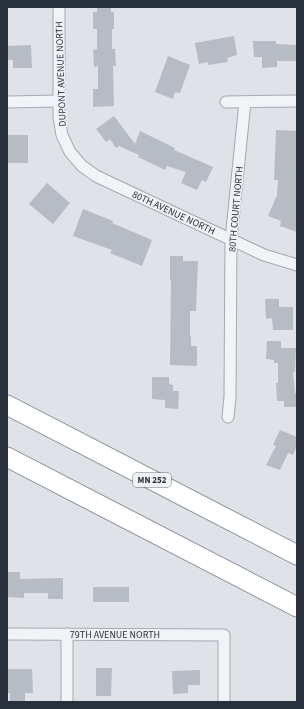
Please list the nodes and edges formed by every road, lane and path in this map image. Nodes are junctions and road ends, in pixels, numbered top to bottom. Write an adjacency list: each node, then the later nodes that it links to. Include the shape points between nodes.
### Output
1 (59, 7): 3 (street, DUPONT AVENUE NORTH)
2 (297, 100): 6 (street)
3 (59, 101): 4 (street); 7 (street, DUPONT AVENUE NORTH, via 62,135 70,152 82,166)
4 (7, 102)
5 (226, 102): 6 (street)
6 (245, 102): 8 (street, 80TH COURT NORTH)
7 (96, 176): 8 (street, 80TH AVENUE NORTH)
8 (231, 239): 9 (street, 80TH AVENUE NORTH, via 264,255); 11 (street, 80TH COURT NORTH)
9 (297, 265)
10 (7, 404): 13 (highway, MN 252)
11 (228, 417)
12 (7, 457): 14 (highway)
13 (297, 555)
14 (297, 607)
15 (7, 634): 16 (street, 79TH AVENUE NORTH)
16 (67, 634): 17 (street); 18 (street, 79TH AVENUE NORTH, via 224,635)
17 (67, 702)
18 (224, 702)

